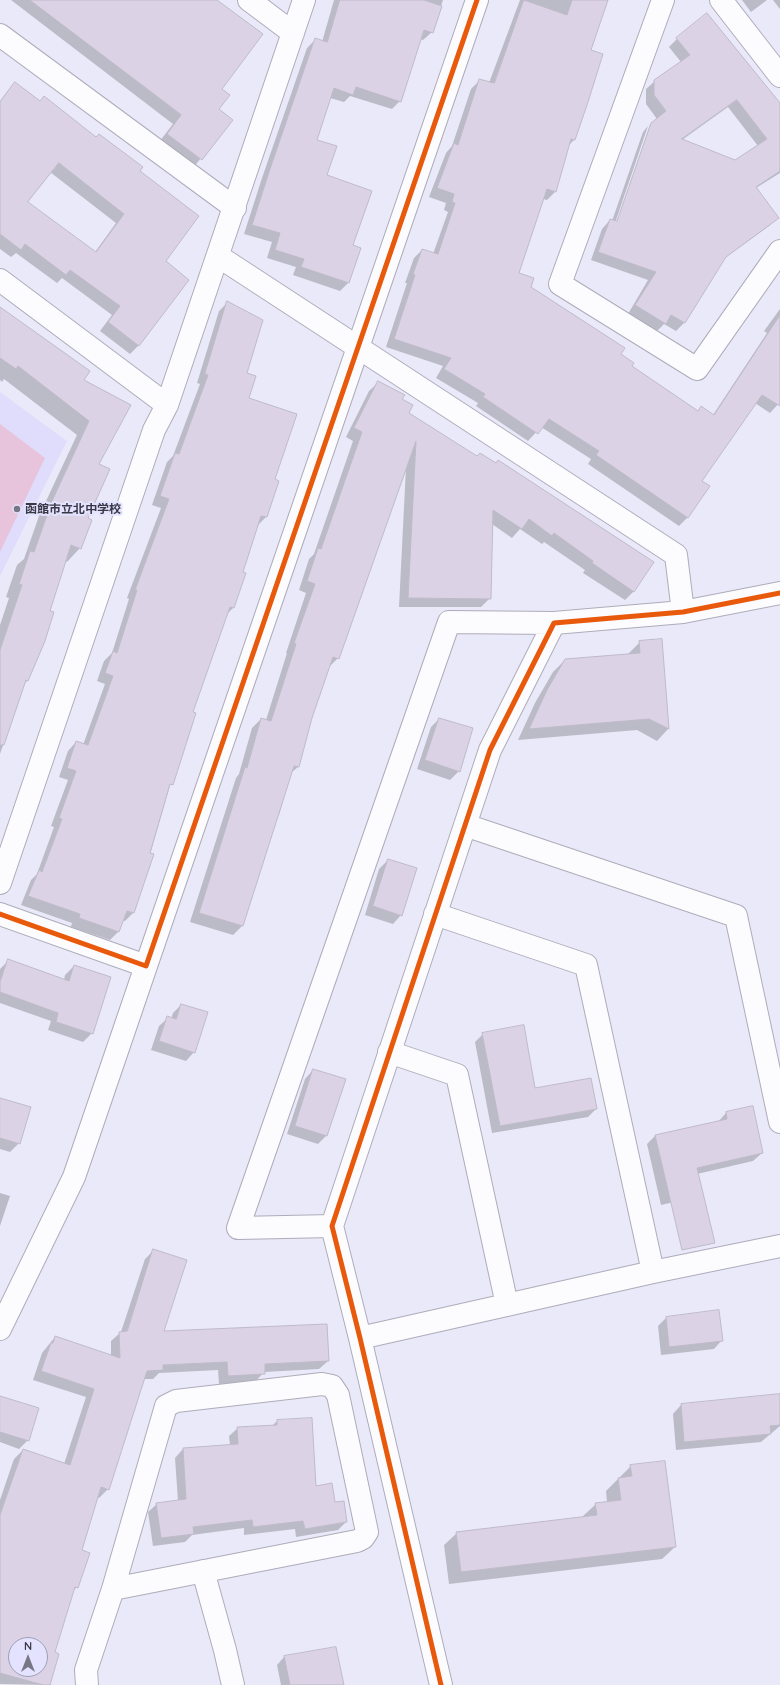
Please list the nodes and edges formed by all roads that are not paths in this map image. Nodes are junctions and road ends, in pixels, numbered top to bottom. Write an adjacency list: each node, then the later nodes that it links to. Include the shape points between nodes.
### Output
1 (249, 0): 6 (street)
2 (304, 0): 6 (street)
3 (477, 0): 13 (street)
4 (663, 0): 10 (street, via 560,284 697,368)
5 (721, 0): 8 (street)
6 (293, 33): 9 (street)
7 (0, 35): 9 (street)
8 (780, 76)
9 (235, 208): 11 (street)
10 (780, 251)
11 (218, 256): 13 (street); 14 (street)
12 (0, 280): 14 (street)
13 (359, 347): 16 (street, via 676,555); 22 (street)
14 (167, 405): 19 (street, via 154,430)
15 (780, 594): 16 (street)
16 (683, 612): 17 (street)
17 (554, 623): 18 (street, via 490,750); 25 (street, via 449,622 238,1228)
18 (465, 825): 20 (street); 24 (street, via 736,916)
19 (0, 883)
20 (435, 914): 23 (street); 27 (street, via 586,965)
21 (1, 916): 22 (street)
22 (146, 966): 28 (street, via 74,1177)
23 (389, 1052): 25 (street); 29 (street, via 457,1075)
24 (780, 1122)
25 (332, 1226): 31 (street)
26 (780, 1246): 27 (street)
27 (652, 1272): 29 (street)
28 (7, 1296): 30 (street)
29 (507, 1305): 31 (street)
30 (0, 1329)
31 (360, 1338): 36 (street)
32 (203, 1571): 33 (street); 33 (street, via 363,1538 367,1532 338,1395 332,1386 322,1384 176,1401 166,1406); 35 (street)
33 (113, 1589): 34 (street, via 86,1670)
34 (87, 1685)
35 (233, 1685)
36 (441, 1685)

